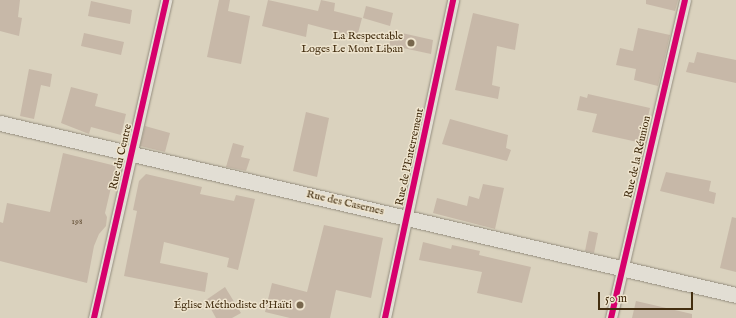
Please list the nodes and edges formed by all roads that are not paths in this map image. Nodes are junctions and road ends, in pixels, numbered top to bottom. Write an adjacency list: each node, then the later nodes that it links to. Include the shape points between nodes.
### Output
1 (166, 0): 5 (street, Rue du Centre)
2 (454, 0): 6 (street, Rue de l'Enterrement)
3 (685, 0): 7 (street, Rue de la Réunion)
4 (0, 123): 5 (main road, Rue des Casernes)
5 (132, 153): 6 (main road, Rue des Casernes); 9 (street, Rue du Centre)
6 (408, 218): 7 (main road, Rue des Casernes); 10 (street, Rue de l'Enterrement)
7 (622, 270): 8 (main road, Rue des Casernes); 11 (street, Rue de la Réunion)
8 (736, 295)
9 (94, 318)
10 (385, 318)
11 (611, 318)

